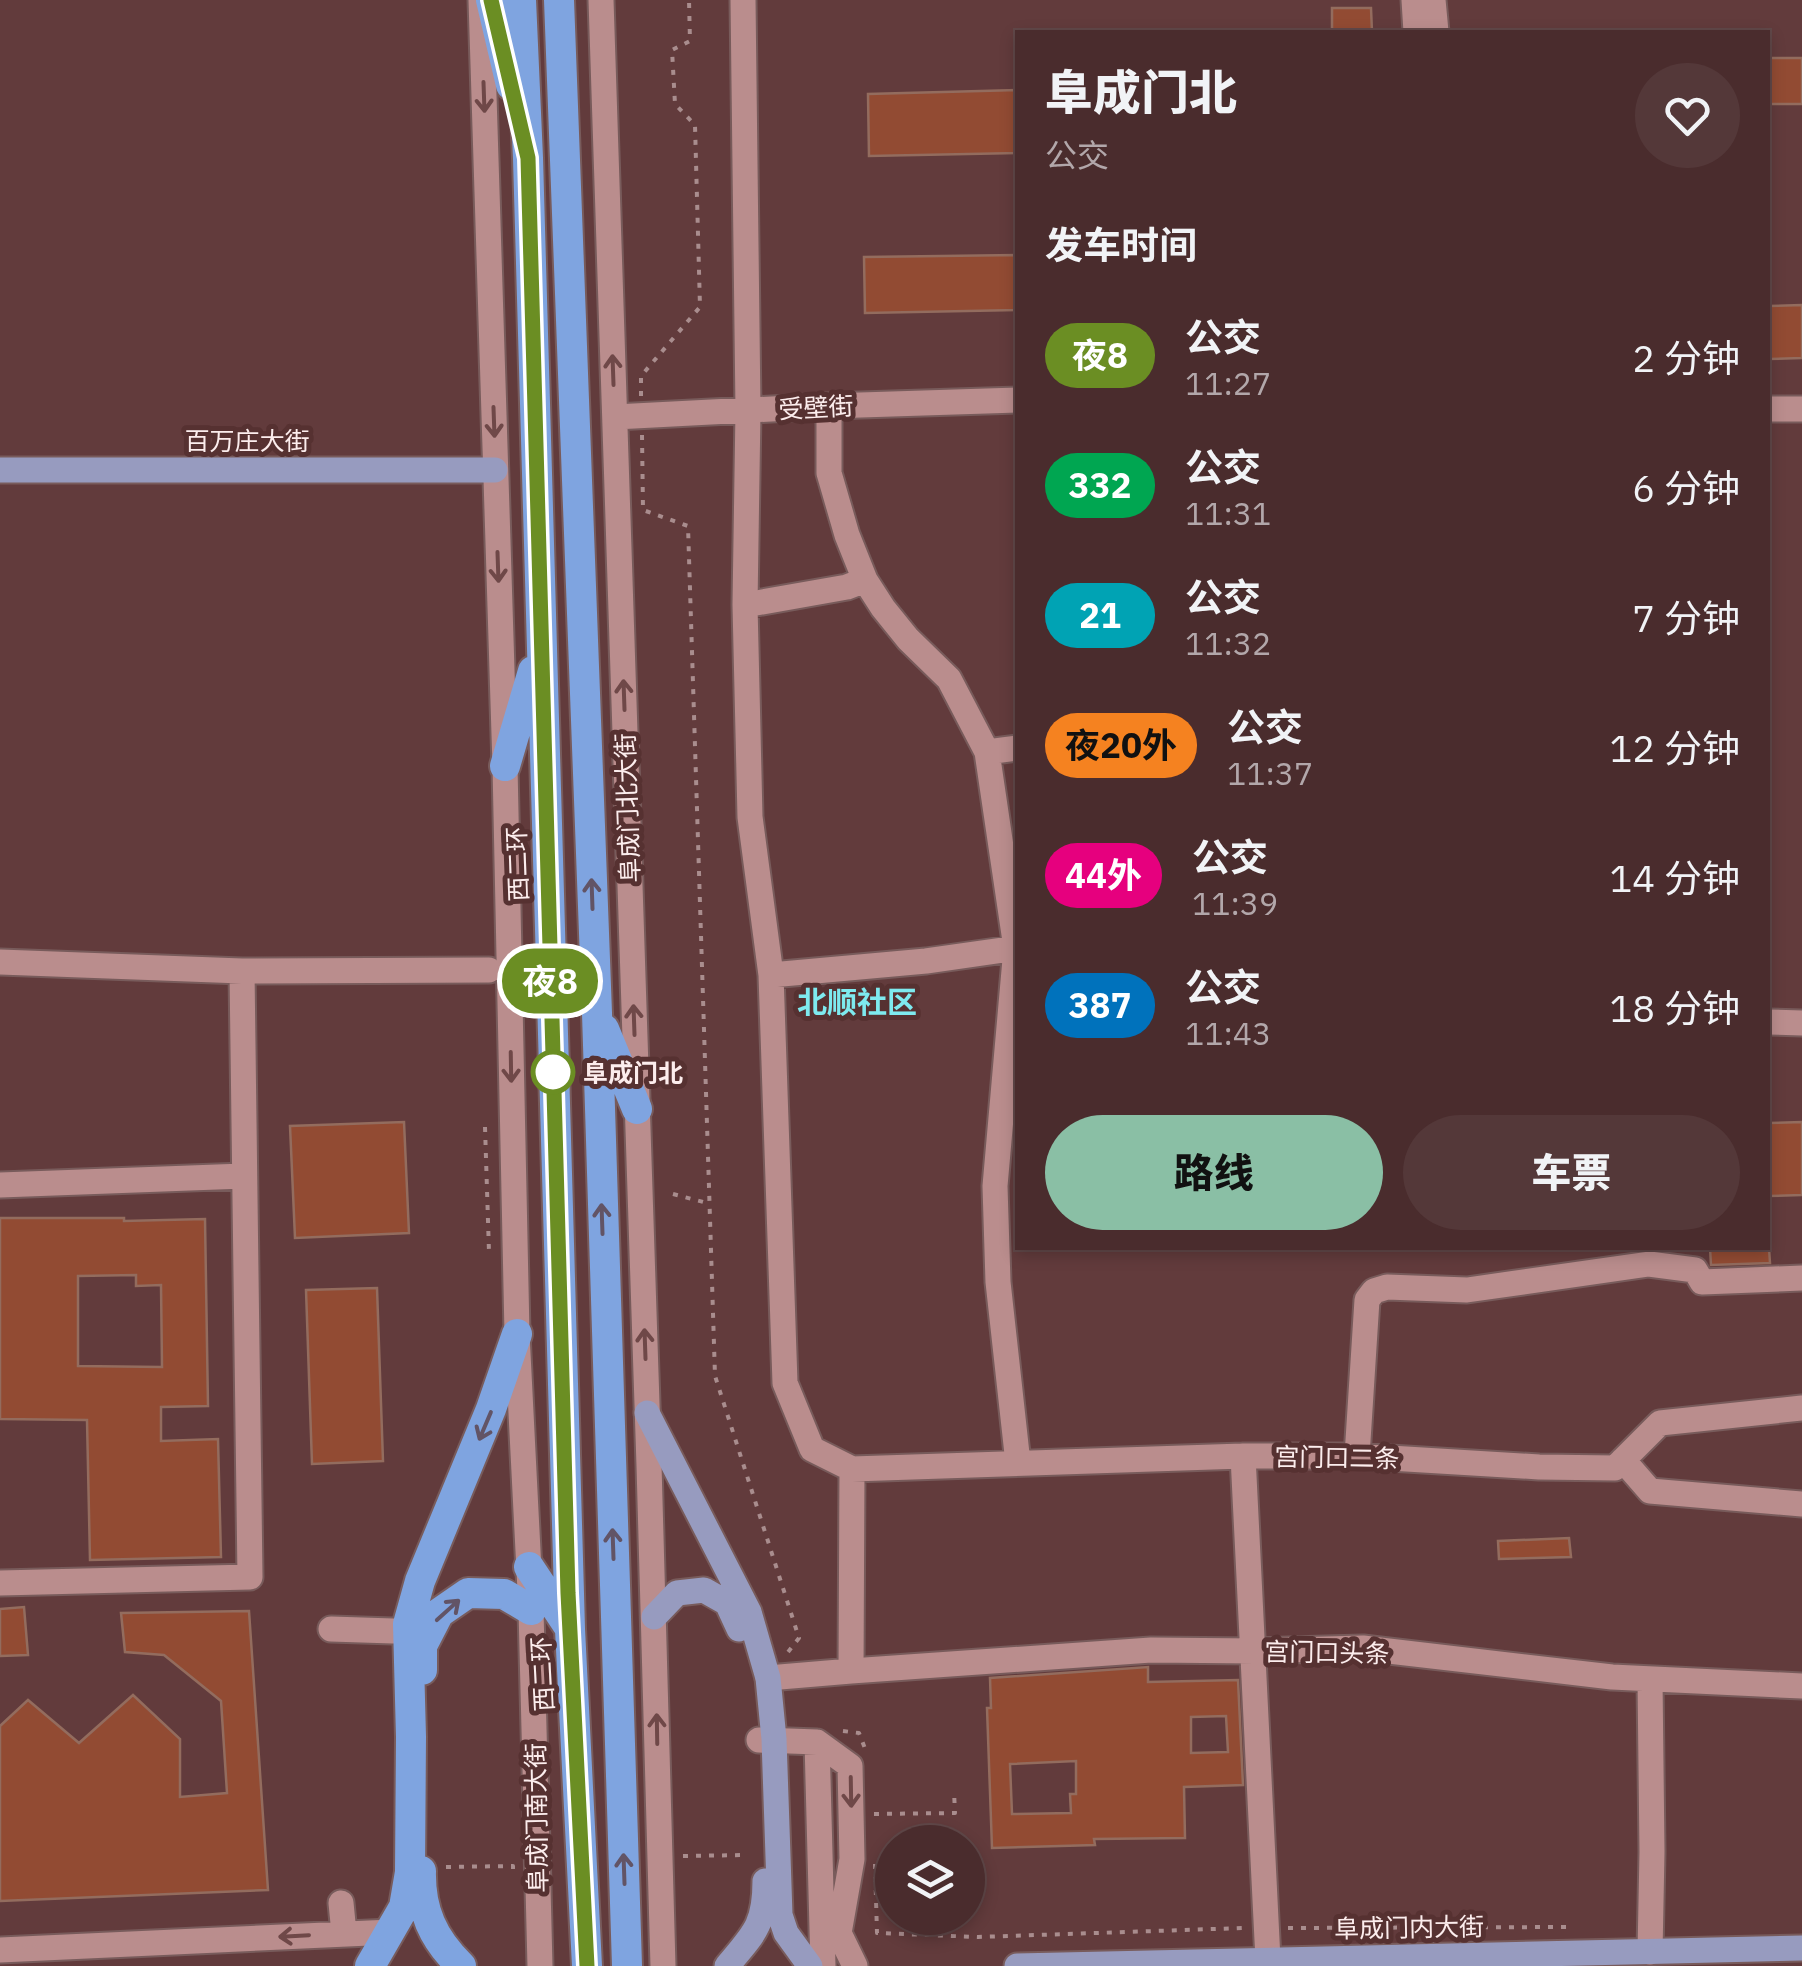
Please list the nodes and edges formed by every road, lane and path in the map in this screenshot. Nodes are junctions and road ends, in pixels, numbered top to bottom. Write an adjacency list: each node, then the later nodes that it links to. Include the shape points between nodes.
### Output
1 (481, 0): 23 (street, one-way to 23)
2 (491, 0): 14 (highway)
3 (521, 0): 14 (highway, 西二环)
4 (558, 0): 13 (highway)
5 (578, 0): 13 (highway)
6 (601, 0): 21 (street, 阜成门北大街, one-way to 6)
7 (689, 0): 20 (path, via 690,41 672,50 675,104 695,125 700,307 641,376)
8 (743, 0): 19 (street)
9 (1414, 0): 11 (street)
10 (1433, 0): 12 (street)
11 (1416, 30)
12 (1436, 30)
13 (564, 157): 37 (highway, one-way to 13)
14 (528, 158): 26 (highway, 西二环)
15 (1015, 400): 16 (street, 受壁街)
16 (829, 406): 19 (street, 受壁街); 24 (street, via 829,473)
17 (1770, 409): 18 (street)
18 (1802, 409)
19 (748, 410): 20 (street, 受壁街); 25 (street)
20 (641, 416): 21 (street, 受壁街); 45 (path, via 643,510 688,526)
21 (614, 417): 40 (street, 阜成门北大街, one-way to 21)
22 (0, 470): 23 (main road, 百万庄大街)
23 (495, 470): 29 (street, one-way to 29)
24 (865, 580): 25 (street); 28 (street, via 949,679)
25 (745, 605): 36 (street, via 750,817)
26 (540, 644): 29 (highway); 63 (highway, 西二环)
27 (1015, 748): 28 (street)
28 (987, 752): 30 (street)
29 (505, 766): 49 (street, one-way to 49)
30 (1015, 935)
31 (1015, 948): 36 (street)
32 (0, 962): 35 (street)
33 (490, 970): 35 (street)
34 (1015, 970): 55 (street, via 995,1186)
35 (242, 971): 42 (street)
36 (771, 975): 56 (street, via 786,1383 812,1448)
37 (597, 1012): 40 (highway); 92 (highway, one-way to 37)
38 (1770, 1022): 39 (street)
39 (1802, 1023)
40 (638, 1109): 51 (street, 阜成门北大街, one-way to 40)
41 (485, 1126): 46 (path)
42 (244, 1176): 43 (street); 59 (street, via 250,1577)
43 (0, 1184)
44 (673, 1194): 45 (path)
45 (709, 1203): 67 (path, via 714,1376 799,1638)
46 (489, 1252)
47 (1694, 1259): 48 (street, via 1702,1282); 53 (street, via 1468,1290 1374,1291 1367,1300)
48 (1802, 1278)
49 (517, 1334): 58 (street); 80 (highway, one-way to 80, via 408,1624 410,1872)
50 (1802, 1408): 54 (street, via 1660,1422)
51 (647, 1414): 61 (street, 阜成门北大街); 67 (main road)
52 (1243, 1456): 53 (street, 宫门口二条); 55 (street, 宫门口二条); 65 (street)
53 (1357, 1456): 54 (street, 宫门口二条, via 1538,1468 1614,1468)
54 (1623, 1460): 57 (street, via 1650,1491)
55 (1018, 1463): 56 (street, 宫门口二条)
56 (852, 1470): 66 (street)
57 (1802, 1504)
58 (529, 1567): 60 (street); 63 (highway)
59 (0, 1583)
60 (531, 1610): 89 (highway, one-way to 60, via 430,1929 424,1909 422,1646 439,1613 468,1593 504,1594); 90 (street, 阜成门南大街)
61 (654, 1617): 70 (main road, via 677,1594 704,1590 727,1603 742,1637); 93 (street, one-way to 61)
62 (330, 1628): 64 (street)
63 (570, 1629): 91 (highway, 西二环)
64 (393, 1630)
65 (1254, 1652): 66 (street, 宫门口头条, via 1151,1650); 68 (street, 宫门口头条, via 1363,1648); 79 (street)
66 (850, 1671): 67 (street, 宫门口头条)
67 (777, 1677): 70 (main road)
68 (1650, 1680): 69 (street, 宫门口头条); 86 (street, via 1652,1852)
69 (1802, 1686)
70 (766, 1740): 71 (street); 94 (main road, via 763,1916); 95 (main road, via 780,1915)
71 (817, 1742): 96 (street); 97 (street, one-way to 97, via 850,1766 852,1859 840,1933)
72 (954, 1791): 73 (path, via 955,1813)
73 (874, 1814)
74 (667, 1856): 75 (path)
75 (746, 1856)
76 (513, 1866): 77 (path)
77 (446, 1867)
78 (341, 1903): 81 (street)
79 (1266, 1928): 82 (path); 85 (path, via 1569,1927); 87 (street)
80 (391, 1932): 81 (street); 88 (highway)
81 (344, 1933): 84 (street, one-way to 84)
82 (928, 1935)
83 (1802, 1948): 86 (main road, 阜成门内大街)
84 (0, 1950)
85 (1568, 1954): 86 (main road, 阜成门内大街); 87 (main road, 阜成门内大街)
86 (1633, 1957)
87 (1268, 1960): 98 (main road, 阜成门内大街)
88 (370, 1966)
89 (460, 1966)
90 (540, 1966)
91 (587, 1966)
92 (627, 1966)
93 (662, 1966)
94 (727, 1966)
95 (810, 1966)
96 (823, 1966)
97 (855, 1966)
98 (1017, 1966)

